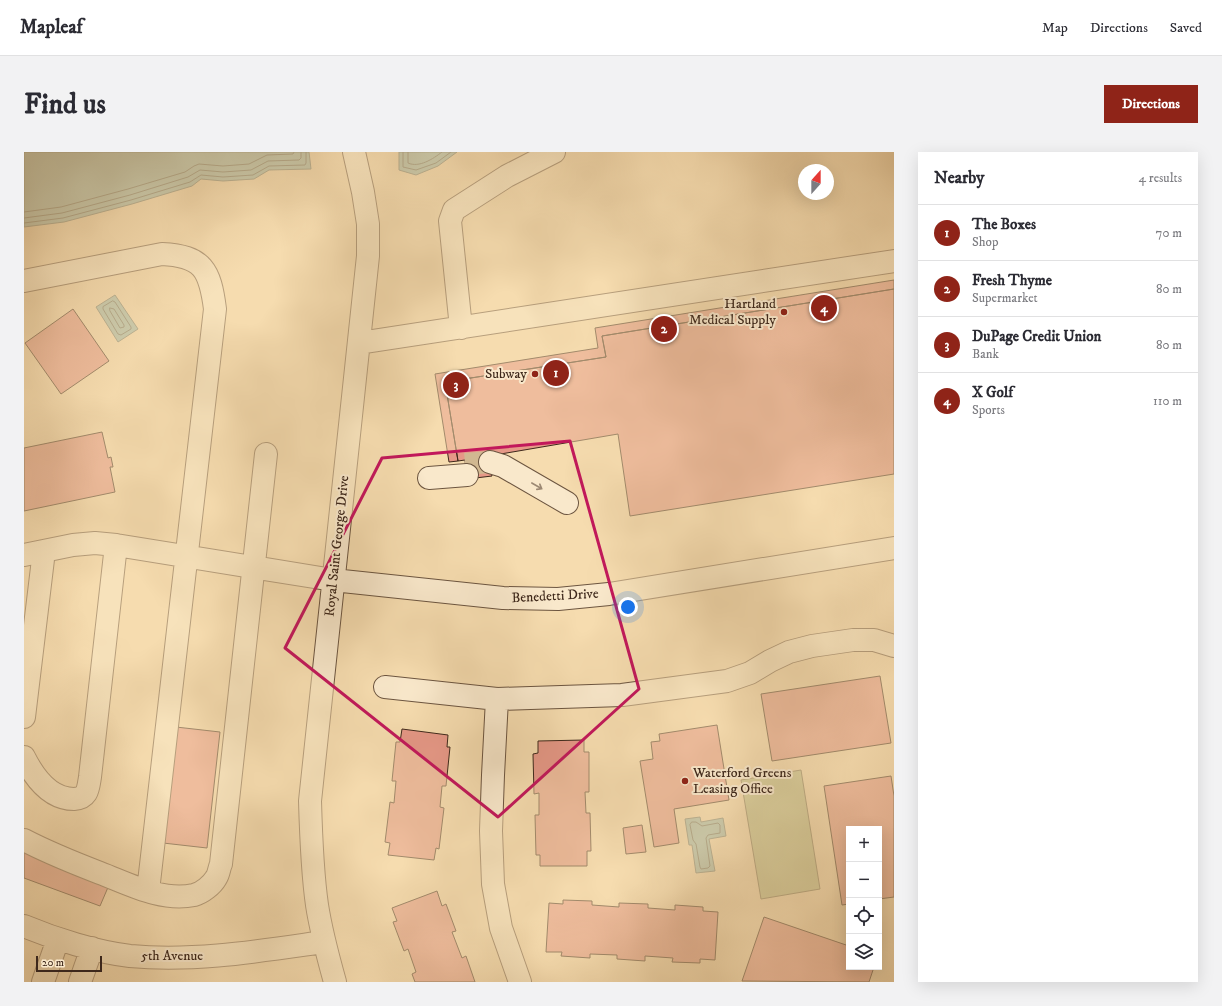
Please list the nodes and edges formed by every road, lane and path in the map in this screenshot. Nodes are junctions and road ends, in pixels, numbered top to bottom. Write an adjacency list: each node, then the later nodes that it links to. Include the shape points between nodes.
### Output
1 (354, 152): 6 (street, Royal Saint George Drive, via 368,230 368,256)
2 (554, 152): 5 (street, via 507,176 454,210 450,222)
3 (894, 261): 5 (street)
4 (24, 281): 15 (street, via 162,254 191,259 202,267 209,278 215,309)
5 (461, 328): 6 (street)
6 (359, 343): 17 (street, Royal Saint George Drive)
7 (266, 454): 16 (street)
8 (490, 467): 11 (street, one-way to 11, via 513,472)
9 (466, 470): 10 (street)
10 (429, 472)
11 (567, 503)
12 (116, 545): 14 (street, Benedetti Drive, via 73,545); 15 (street, Benedetti Drive); 22 (street, via 88,790 80,798 69,799 49,791 34,775)
13 (894, 548): 17 (street, Benedetti Drive, via 609,594 558,599 503,598)
14 (34, 553): 21 (street)
15 (186, 556): 16 (street, Benedetti Drive); 24 (street)
16 (254, 567): 17 (street, Benedetti Drive); 24 (street, via 221,864 216,878 208,888 196,894 165,895)
17 (333, 580): 27 (street, Royal Saint George Drive, via 310,801 311,850)
18 (894, 646): 20 (street, via 874,640 853,640 812,646 789,652 750,673 727,681 622,694)
19 (386, 687): 20 (street)
20 (497, 699): 32 (street, via 491,832 493,884 501,928)
21 (24, 717)
22 (24, 757)
23 (24, 840): 24 (street, via 48,853)
24 (148, 891)
25 (24, 926): 26 (street, 5th Avenue)
26 (58, 939): 28 (street, 5th Avenue); 29 (street)
27 (324, 942): 28 (street, 5th Avenue, via 192,958 128,956); 31 (street, Royal Saint George Drive)
28 (92, 948): 30 (street)
29 (43, 982)
30 (80, 982)
31 (335, 982)
32 (520, 982)

